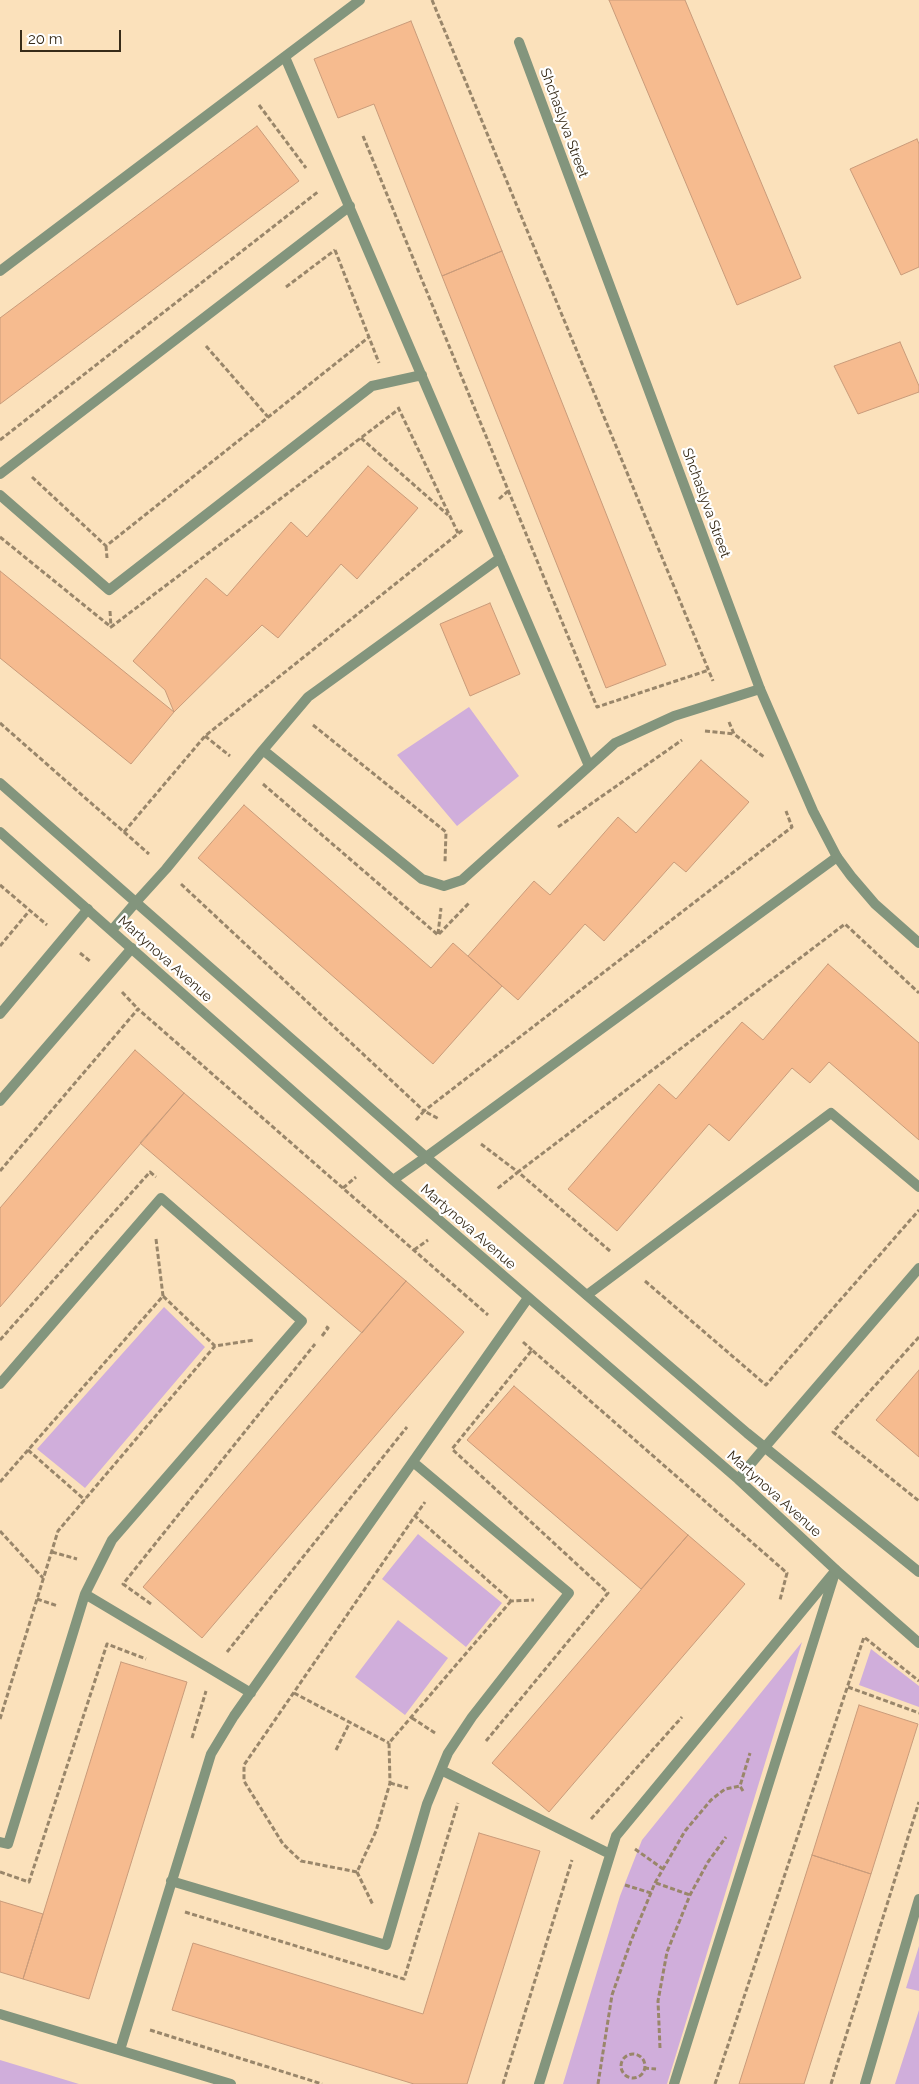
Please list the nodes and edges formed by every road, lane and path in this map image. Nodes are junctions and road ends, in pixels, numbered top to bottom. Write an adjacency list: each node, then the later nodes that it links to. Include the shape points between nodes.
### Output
1 (360, 0): 4 (street)
2 (432, 0): 28 (path)
3 (519, 42): 29 (street, Shchaslyva Street)
4 (286, 56): 8 (street); 11 (street)
5 (259, 104): 7 (path)
6 (363, 136): 22 (path)
7 (310, 174)
8 (350, 206): 9 (street); 15 (street)
9 (325, 225): 10 (path); 19 (path, via 321,189); 21 (street)
10 (335, 250): 12 (path); 13 (path)
11 (0, 272)
12 (282, 290)
13 (369, 337): 16 (path); 17 (path)
14 (213, 341): 17 (path, via 206,346)
15 (422, 375): 16 (street); 24 (street)
16 (386, 383): 23 (street, via 372,386 109,590); 25 (path)
17 (268, 417): 20 (path, via 106,546 31,476)
18 (361, 438): 25 (path)
19 (0, 440)
20 (39, 470)
21 (0, 474)
22 (508, 491): 24 (path); 28 (path, via 597,707)
23 (0, 495)
24 (482, 514): 26 (path); 27 (street)
25 (450, 517): 26 (path)
26 (458, 533): 35 (path)
27 (500, 558): 37 (street, via 308,697); 39 (street)
28 (709, 670): 30 (path)
29 (760, 689): 30 (street); 46 (street, Shchaslyva Street, via 813,811)
30 (721, 701): 34 (path); 39 (street, via 674,716 615,743)
31 (0, 723): 44 (path)
32 (313, 725): 48 (path, via 446,832)
33 (705, 732): 34 (path)
34 (734, 734): 38 (path)
35 (205, 736): 40 (path); 44 (path)
36 (687, 736): 45 (path)
37 (263, 750): 40 (street); 48 (street, via 422,880)
38 (768, 760)
39 (590, 766): 48 (street, via 462,880)
40 (247, 770): 47 (street); 54 (path)
41 (0, 783): 50 (street, Martynova Avenue)
42 (783, 802): 47 (path, via 792,827 424,1111)
43 (0, 832): 51 (street, Martynova Avenue)
44 (124, 832): 47 (path)
45 (552, 832)
46 (838, 857): 55 (street, Shchaslyva Street, via 875,904); 60 (street)
47 (166, 870): 50 (street)
48 (444, 886): 54 (path)
49 (471, 901): 54 (path)
50 (136, 902): 53 (street); 60 (street, Martynova Avenue)
51 (88, 909): 53 (street, Martynova Avenue); 58 (street)
52 (30, 910): 56 (path)
53 (112, 930): 57 (street, Martynova Avenue)
54 (438, 935)
55 (919, 943)
56 (0, 946)
57 (132, 948): 59 (street); 62 (street, Martynova Avenue)
58 (0, 1014)
59 (0, 1101)
60 (426, 1157): 62 (street); 66 (street, Martynova Avenue)
61 (157, 1178): 72 (path, via 150,1172)
62 (393, 1180): 68 (street, Martynova Avenue)
63 (919, 1187): 66 (street, via 831,1113)
64 (152, 1208): 67 (path); 74 (street); 87 (street, via 161,1198 302,1321 112,1540)
65 (919, 1268): 75 (street)
66 (587, 1295): 75 (street, Martynova Avenue)
67 (163, 1296): 76 (path); 80 (path, via 215,1346)
68 (528, 1298): 77 (street); 78 (street, Martynova Avenue)
69 (320, 1322): 70 (path, via 328,1328)
70 (322, 1336)
71 (919, 1337): 81 (path, via 833,1432)
72 (0, 1340)
73 (315, 1344): 86 (path)
74 (0, 1384)
75 (766, 1447): 78 (street); 84 (street, Martynova Avenue)
76 (28, 1450): 79 (path); 80 (path)
77 (414, 1462): 95 (street); 105 (street, via 569,1593 472,1717 448,1753)
78 (738, 1478): 83 (street, Martynova Avenue)
79 (0, 1482)
80 (85, 1500): 85 (path, via 58,1531)
81 (919, 1501)
82 (0, 1531): 85 (path)
83 (836, 1570): 89 (street, Martynova Avenue); 111 (street); 134 (street)
84 (919, 1572)
85 (44, 1578): 98 (path)
86 (123, 1584)
87 (85, 1594): 95 (street); 113 (street, via 8,1844)
88 (779, 1601): 102 (path, via 787,1573 532,1350 452,1449 608,1593)
89 (919, 1644)
90 (153, 1662): 116 (path, via 107,1644 29,1882)
91 (919, 1680): 93 (path, via 864,1637)
92 (209, 1683): 100 (path)
93 (848, 1688): 96 (path); 135 (path)
94 (294, 1692): 99 (path); 101 (path, via 244,1765 244,1781 283,1844 302,1861 357,1872 376,1831 390,1783); 101 (path, via 415,1516 511,1601)
95 (251, 1694): 118 (street, via 211,1754)
96 (919, 1712)
97 (686, 1713): 112 (path, via 582,1829)
98 (0, 1719)
99 (350, 1722): 101 (path); 103 (path)
100 (191, 1740)
101 (390, 1743)
102 (484, 1743)
103 (336, 1750)
104 (750, 1753): 107 (path)
105 (441, 1770): 106 (street); 118 (street, via 427,1804 386,1945)
106 (466, 1782): 112 (street); 123 (path, via 404,1979 185,1911)
107 (740, 1786): 108 (path); 115 (path, via 724,1789 710,1800 685,1831)
108 (746, 1797)
109 (919, 1802): 136 (path)
110 (730, 1832): 121 (path)
111 (616, 1836): 114 (street); 115 (path)
112 (579, 1839): 114 (street); 131 (path)
113 (0, 1842)
114 (610, 1854): 117 (street)
115 (663, 1869): 119 (path)
116 (0, 1872)
117 (603, 1878): 120 (path); 132 (street)
118 (171, 1881): 126 (street)
119 (655, 1883): 120 (path); 121 (path)
120 (651, 1893): 133 (path, via 612,1995)
121 (690, 1895): 127 (path, via 667,1952 658,2001)
122 (919, 1899): 137 (street)
123 (182, 1921)
124 (0, 2014): 126 (street)
125 (152, 2022): 130 (path, via 150,2032)
126 (120, 2050): 129 (street)
127 (660, 2050)
128 (626, 2056): 128 (path, via 621,2062 622,2070 628,2076 638,2076 644,2068 643,2060 634,2054)
129 (230, 2084)
130 (322, 2084)
131 (503, 2084)
132 (539, 2084)
133 (598, 2084)
134 (674, 2084)
135 (715, 2084)
136 (831, 2084)
137 (864, 2084)

